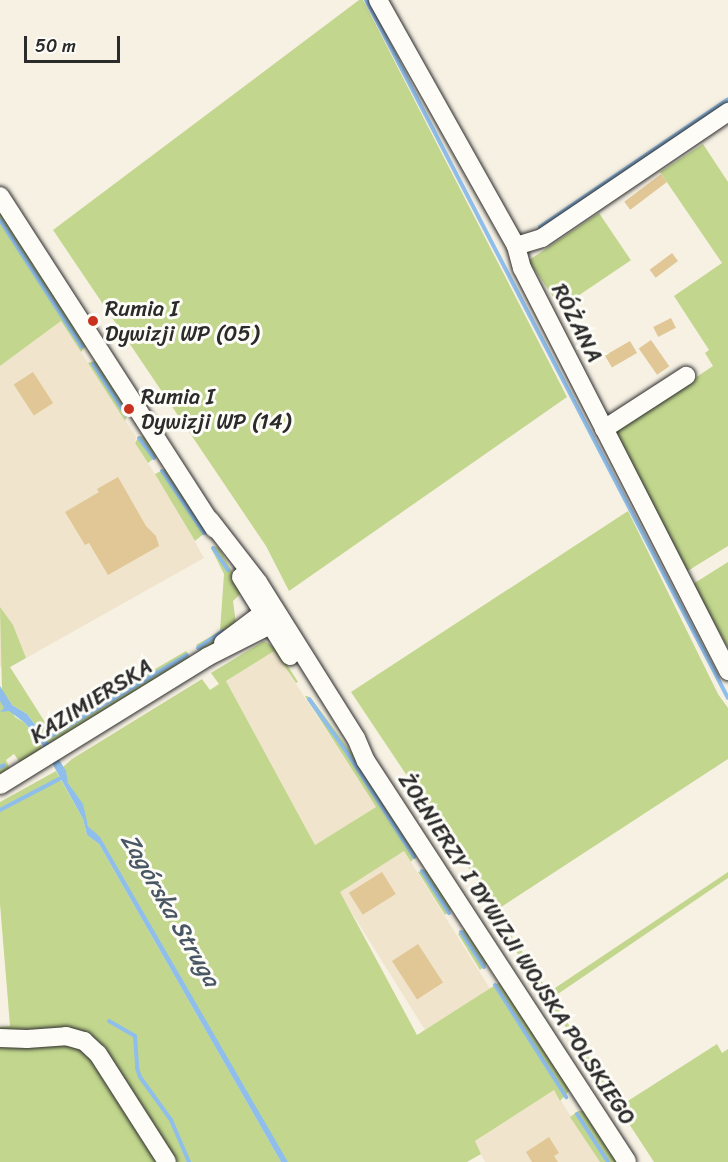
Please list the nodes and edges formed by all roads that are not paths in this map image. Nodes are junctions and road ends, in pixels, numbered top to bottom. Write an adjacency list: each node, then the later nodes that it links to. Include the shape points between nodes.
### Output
1 (378, 0): 4 (street, RÓŻANA)
2 (728, 112): 4 (street, via 542,238)
3 (0, 196): 7 (street, ŻOŁNIERZY I DYWIZJI WOJSKA POLSKIEGO, via 210,520 248,568)
4 (516, 246): 6 (street, RÓŻANA, via 522,268)
5 (686, 376): 6 (street)
6 (604, 429): 8 (street, RÓŻANA)
7 (270, 617): 9 (street, KAZIMIERSKA); 12 (street, ŻOŁNIERZY I DYWIZJI WOJSKA POLSKIEGO, via 356,738 366,761)
8 (728, 670)
9 (0, 785)
10 (0, 1038): 11 (street, via 66,1036 84,1041 98,1054)
11 (167, 1162)
12 (627, 1162)

